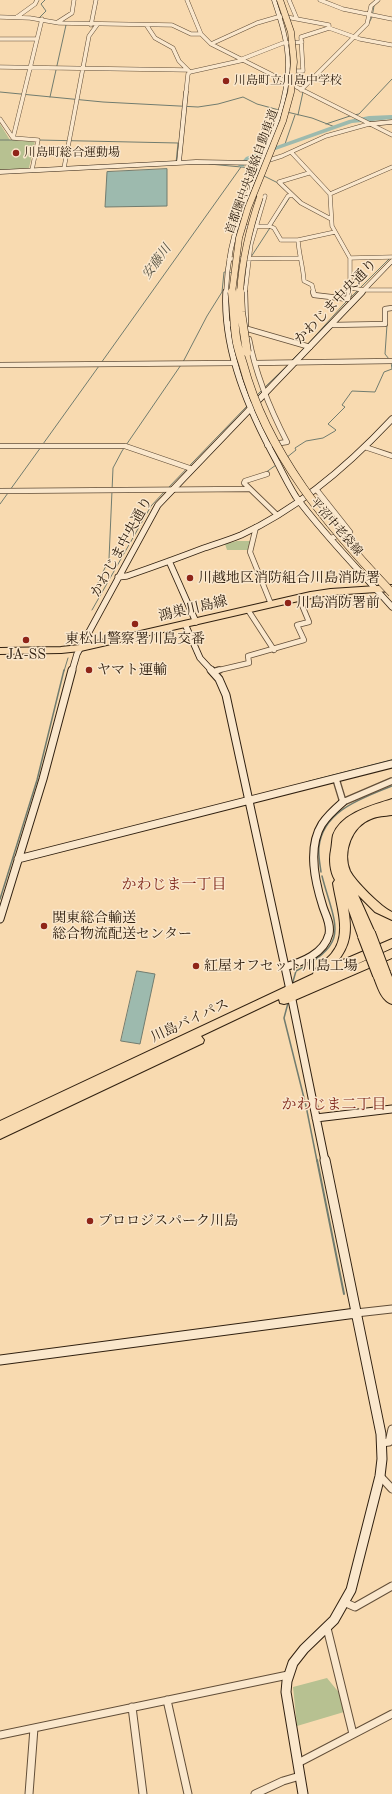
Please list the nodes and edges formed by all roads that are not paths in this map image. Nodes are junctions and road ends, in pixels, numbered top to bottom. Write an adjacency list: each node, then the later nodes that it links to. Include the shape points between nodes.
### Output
1 (37, 0): 16 (street)
2 (74, 0): 20 (street, via 72,13)
3 (96, 0): 21 (street)
4 (187, 0): 25 (street)
5 (274, 0): 14 (street)
6 (280, 0): 105 (highway, 首都圏中央連絡自動車道, bridge, via 292,38 294,75 286,115 249,207 237,249 233,310 238,346 258,410 294,477 335,532)
7 (285, 0): 102 (highway, 首都圏中央連絡自動車道, bridge, via 298,41 298,90 292,115 256,208 243,254 240,310 245,346 264,408 295,465 333,519)
8 (289, 0): 17 (street)
9 (320, 0): 12 (street)
10 (335, 0): 12 (street)
11 (378, 0): 13 (street, via 371,6)
12 (329, 3): 13 (street)
13 (369, 15): 19 (street); 26 (street, via 367,24)
14 (281, 16): 17 (street); 29 (street); 31 (street, via 257,23)
15 (0, 17): 16 (street)
16 (17, 17): 18 (street)
17 (297, 18): 24 (street, via 327,24)
18 (42, 19): 20 (street); 28 (street)
19 (392, 19)
20 (58, 22): 21 (street)
21 (91, 24): 22 (street)
22 (97, 25): 23 (street); 36 (street, via 89,36)
23 (147, 26): 25 (street, via 172,25 191,34); 37 (street, via 156,38 173,48 179,61)
24 (328, 28): 26 (street); 30 (street, via 302,37)
25 (201, 34): 31 (street)
26 (355, 37): 32 (street); 40 (street)
27 (0, 39): 28 (street)
28 (36, 39): 35 (street)
29 (287, 42): 30 (street); 33 (street); 38 (street)
30 (302, 42): 38 (street, via 303,71)
31 (211, 44): 33 (street)
32 (392, 45)
33 (243, 60): 37 (street); 39 (street)
34 (0, 67): 35 (street)
35 (30, 68): 36 (street); 46 (street)
36 (83, 68): 37 (street); 51 (street)
37 (189, 71): 41 (street)
38 (288, 71): 39 (street)
39 (287, 82): 40 (street); 49 (street, via 280,114)
40 (301, 90): 44 (street)
41 (186, 92): 48 (street)
42 (0, 119): 46 (street)
43 (392, 122): 44 (street)
44 (367, 123): 45 (street); 47 (street, via 321,138)
45 (392, 136)
46 (13, 138): 52 (street, via 38,140)
47 (291, 152): 49 (street); 54 (street)
48 (179, 162): 49 (street); 51 (street)
49 (261, 162): 61 (street)
50 (392, 167): 55 (street)
51 (64, 168): 52 (street)
52 (32, 170): 53 (street)
53 (0, 172)
54 (309, 173): 55 (street); 56 (street, via 280,181)
55 (330, 194): 58 (street)
56 (292, 195): 58 (street, via 312,210); 60 (street, via 288,196)
57 (265, 196): 59 (street)
58 (331, 219): 62 (street)
59 (255, 226): 60 (street); 61 (street); 65 (street)
60 (269, 226): 63 (street, via 274,228 281,240)
61 (236, 227): 68 (street)
62 (335, 232): 63 (street); 67 (street)
63 (298, 240): 66 (street)
64 (392, 257): 67 (street)
65 (247, 258): 66 (street); 68 (street); 76 (street)
66 (300, 258): 70 (street, via 303,263 304,281 312,286 316,296 348,299)
67 (350, 258): 70 (street)
68 (229, 259): 74 (street, via 225,292)
69 (392, 262): 71 (street, かわじま中央通り)
70 (350, 288): 71 (street)
71 (361, 290): 72 (street); 75 (street, かわじま中央通り)
72 (392, 290)
73 (392, 308): 75 (street, via 385,309 385,324)
74 (227, 323): 76 (street); 79 (street)
75 (331, 325): 77 (street, かわじま中央通り)
76 (247, 328): 77 (street); 80 (street)
77 (310, 347): 81 (street, かわじま中央通り)
78 (392, 361): 81 (street)
79 (234, 363): 82 (street); 84 (street)
80 (255, 363): 81 (street); 83 (street)
81 (295, 363): 83 (street, かわじま中央通り)
82 (0, 365)
83 (265, 393): 84 (street, かわじま中央通り); 86 (street, via 275,421 287,442)
84 (250, 409): 86 (street); 90 (street, かわじま中央通り)
85 (392, 419): 88 (street, 平沼中老袋線)
86 (268, 444): 96 (street)
87 (0, 446): 90 (street, via 120,446)
88 (365, 447): 89 (street); 94 (street, 平沼中老袋線, via 338,473)
89 (392, 456)
90 (192, 469): 92 (street, かわじま中央通り)
91 (267, 474): 93 (street, via 244,482)
92 (172, 489): 93 (street); 95 (street); 101 (street, かわじま中央通り, via 158,505)
93 (249, 489): 97 (street)
94 (316, 489): 96 (street, 平沼中老袋線); 99 (street, via 350,532)
95 (0, 490)
96 (299, 500): 97 (street); 99 (street, 平沼中老袋線)
97 (276, 514): 98 (street)
98 (256, 527): 100 (street); 107 (street, via 250,552)
99 (331, 538): 104 (street, 平沼中老袋線)
100 (169, 561): 101 (street); 110 (street)
101 (118, 577): 112 (street, かわじま中央通り)
102 (392, 584)
103 (392, 588): 104 (main road, 鴻巣川島線)
104 (376, 589): 106 (main road, 鴻巣川島線, via 331,592); 108 (street, 平沼中老袋線)
105 (392, 593)
106 (299, 598): 107 (main road, 鴻巣川島線); 113 (street, via 309,622 297,625 304,640)
107 (271, 604): 109 (main road, 鴻巣川島線)
108 (392, 607)
109 (248, 610): 110 (main road, 鴻巣川島線); 113 (street)
110 (196, 622): 111 (main road, 鴻巣川島線)
111 (185, 624): 112 (main road, 鴻巣川島線); 115 (street, via 200,658)
112 (80, 648): 114 (main road, 鴻巣川島線); 123 (street, かわじま中央通り)
113 (274, 650): 115 (street, via 248,656 249,664)
114 (0, 651)
115 (213, 672): 119 (street, via 226,695)
116 (392, 764): 117 (street)
117 (336, 778): 119 (street); 120 (street)
118 (392, 781): 120 (street)
119 (248, 800): 123 (street); 129 (street)
120 (343, 802): 129 (street, via 320,826 314,844 314,863 329,935 308,959)
121 (392, 803): 124 (highway, via 369,810 349,821 338,835 335,855)
122 (392, 811): 124 (highway, via 365,817 353,827 342,847)
123 (18, 859): 126 (street, かわじま中央通り)
124 (341, 873): 125 (highway, via 379,909); 130 (highway, bridge, via 349,885); 131 (highway, via 346,940 326,967)
125 (392, 916)
126 (0, 919)
127 (392, 943): 131 (highway, 川島バイパス)
128 (389, 955): 133 (highway, 川島バイパス)
129 (285, 967): 133 (street)
130 (381, 974): 132 (highway); 134 (highway, via 384,990)
131 (304, 982): 133 (highway, 川島バイパス)
132 (392, 990)
133 (290, 994): 136 (street); 137 (highway, 川島バイパス); 138 (highway, 川島バイパス)
134 (392, 1000)
135 (392, 1110): 136 (street)
136 (316, 1118): 140 (street)
137 (0, 1126)
138 (0, 1134)
139 (392, 1309): 140 (street)
140 (356, 1312): 141 (street); 143 (street)
141 (0, 1360)
142 (392, 1429): 143 (street)
143 (388, 1443): 144 (street)
144 (380, 1476): 145 (street); 147 (street)
145 (392, 1489)
146 (392, 1586): 147 (street, via 355,1607)
147 (346, 1603): 148 (street)
148 (327, 1628): 149 (street, via 304,1648); 154 (street)
149 (288, 1675): 150 (street); 156 (street, via 286,1692)
150 (167, 1700): 151 (street); 160 (street)
151 (132, 1707): 153 (street); 159 (street)
152 (392, 1714): 154 (street)
153 (34, 1728): 155 (street); 158 (street)
154 (353, 1734): 156 (street)
155 (0, 1735)
156 (298, 1763): 157 (street)
157 (300, 1776): 161 (street, via 283,1780); 162 (street)
158 (29, 1794)
159 (143, 1794)
160 (188, 1794)
161 (255, 1794)
162 (303, 1794)

